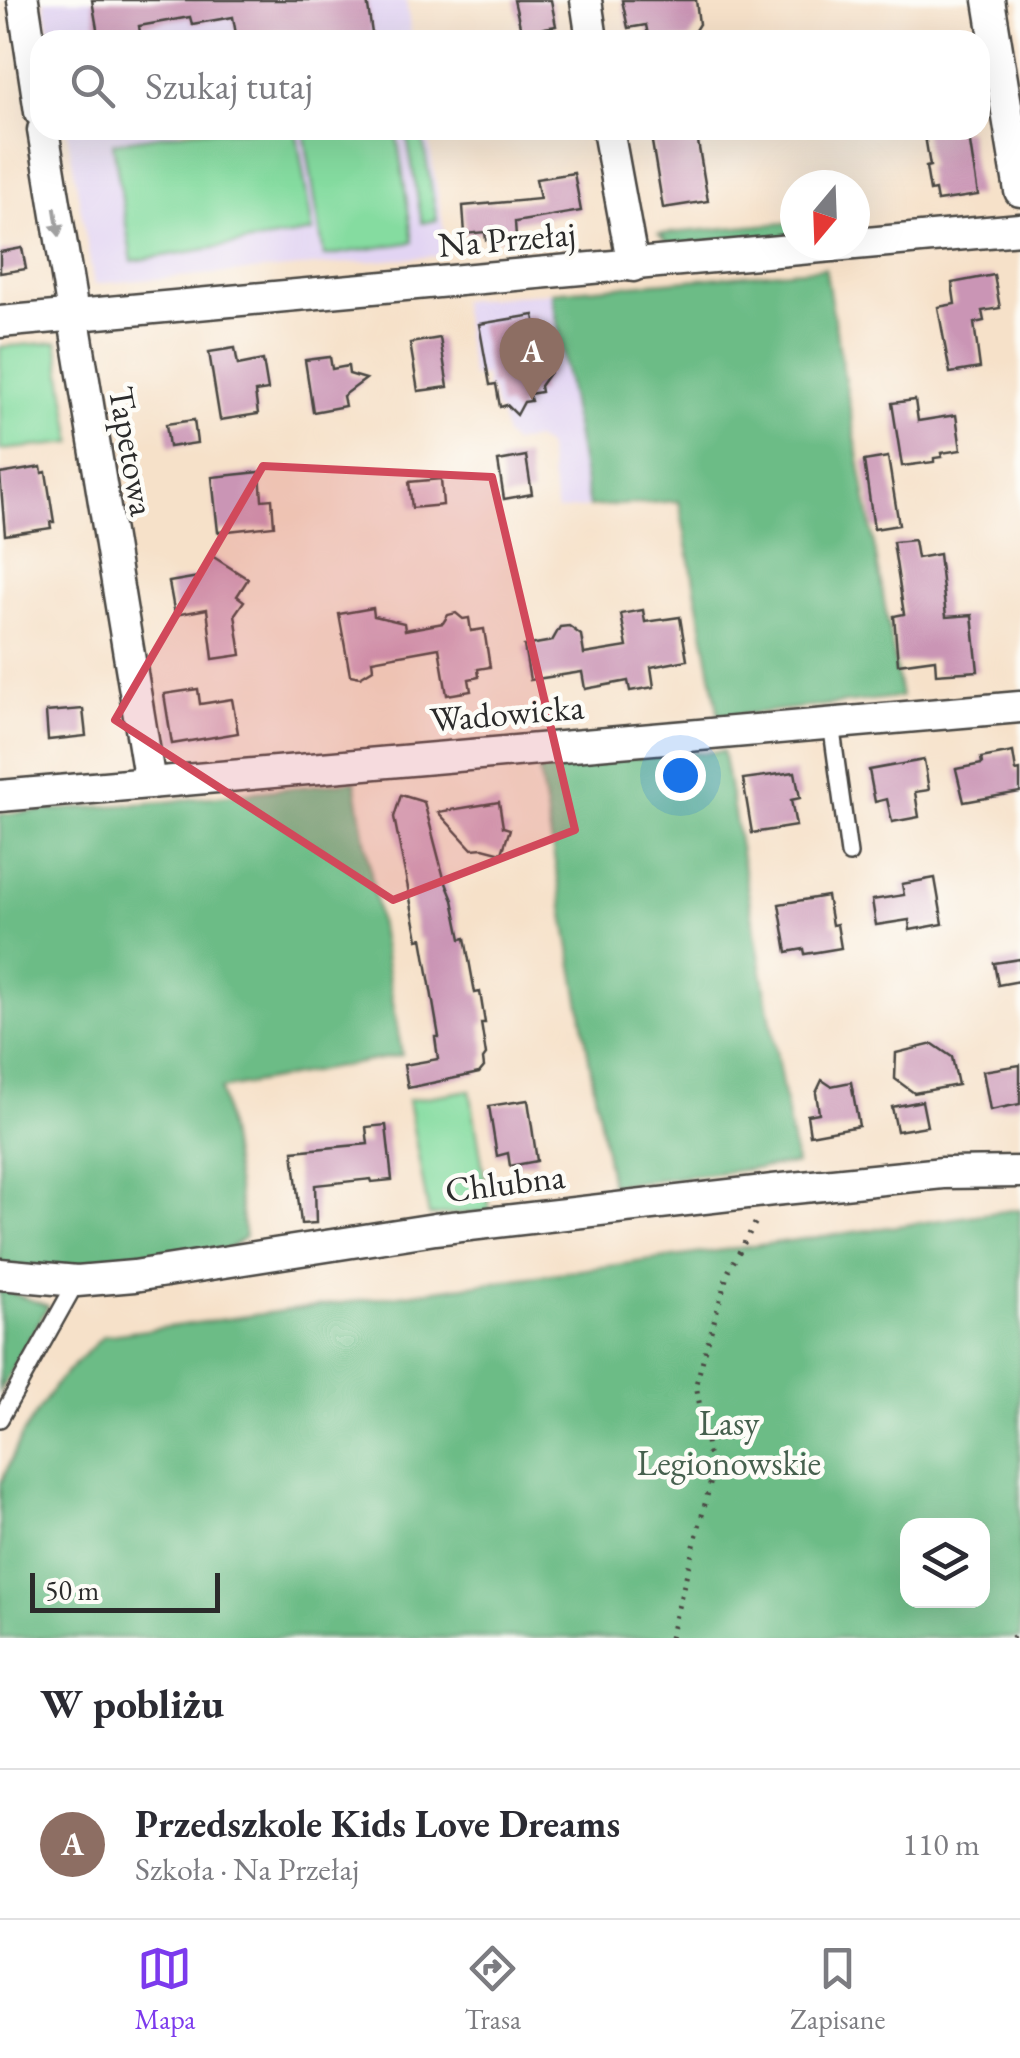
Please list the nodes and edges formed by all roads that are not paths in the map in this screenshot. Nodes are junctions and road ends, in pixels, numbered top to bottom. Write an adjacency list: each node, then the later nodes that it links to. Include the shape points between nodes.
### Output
1 (24, 0): 5 (street)
2 (586, 0): 4 (street)
3 (989, 0): 8 (street)
4 (590, 30)
5 (30, 42)
6 (45, 140): 11 (street, Tapetowa, one-way to 11)
7 (610, 140): 10 (street)
8 (1020, 192)
9 (1020, 230): 10 (street, Na Przełaj)
10 (633, 266): 11 (street, Na Przełaj)
11 (71, 315): 12 (street, Na Przełaj); 15 (street, Tapetowa)
12 (0, 322)
13 (1020, 707): 14 (street, Wadowicka)
14 (832, 723): 15 (street, Wadowicka); 17 (lane)
15 (150, 783): 16 (street, Wadowicka)
16 (0, 796)
17 (850, 854)
18 (1020, 1172): 20 (street, Chlubna, via 773,1190 435,1229)
19 (0, 1274): 20 (street, Chlubna)
20 (77, 1281): 21 (lane)
21 (0, 1419)

